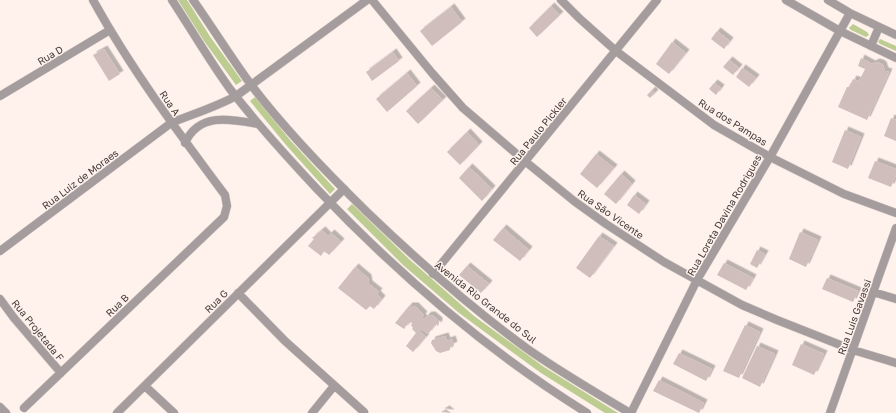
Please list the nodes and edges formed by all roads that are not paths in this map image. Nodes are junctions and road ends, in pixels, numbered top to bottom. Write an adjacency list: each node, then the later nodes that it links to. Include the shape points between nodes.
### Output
1 (93, 0): 12 (street, Rua A)
2 (172, 0): 20 (street)
3 (193, 0): 18 (street, Avenida Rio Grande do Sul)
4 (367, 0): 18 (street, Rua Luiz de Moraes)
5 (372, 0): 27 (street, Rua São Vicente, via 463,108)
6 (561, 0): 16 (street, Rua dos Pampas)
7 (657, 0): 16 (street, Rua Paulo Pickler)
8 (786, 0): 13 (street)
9 (828, 0): 10 (street)
10 (850, 13): 11 (street); 13 (street, Rua Loreta Davina Rodrigues)
11 (879, 27): 14 (street); 15 (street)
12 (110, 30): 19 (street, Rua D); 23 (street, Rua A)
13 (840, 31): 15 (street); 26 (street, Rua Loreta Davina Rodrigues)
14 (896, 35)
15 (871, 46): 17 (street)
16 (616, 51): 26 (street, Rua dos Pampas, via 714,125); 27 (street, Rua Paulo Pickler)
17 (896, 58)
18 (251, 85): 20 (street, Rua Luiz de Moraes); 28 (street, Avenida Rio Grande do Sul, via 303,148)
19 (0, 96)
20 (236, 96): 21 (street, Rua Luiz de Moraes); 24 (street)
21 (221, 104): 22 (street); 23 (street, Rua Luiz de Moraes)
22 (229, 119): 24 (street); 25 (street, via 219,119 200,125 190,133)
23 (172, 123): 25 (street, Rua A); 33 (street, Rua Luiz de Moraes)
24 (258, 124): 29 (street)
25 (185, 143): 31 (street, Rua A, via 225,195 227,206)
26 (770, 157): 30 (street, Rua dos Pampas, via 844,194); 35 (street, Rua Loreta Davina Rodrigues)
27 (526, 162): 34 (street, Rua Paulo Pickler); 35 (street, Rua São Vicente, via 606,224)
28 (344, 189): 29 (street); 34 (street, Avenida Rio Grande do Sul)
29 (330, 203): 37 (street, Rua G); 52 (street, via 386,259 476,335 548,389)
30 (896, 214)
31 (224, 217): 42 (street, Rua B)
32 (896, 228): 36 (street, Rua Luis Gavassi)
33 (0, 251)
34 (433, 274): 53 (street, Avenida Rio Grande do Sul, via 530,350)
35 (697, 280): 40 (street, Rua São Vicente, via 742,305); 53 (street, Rua Loreta Davina Rodrigues)
36 (873, 292): 39 (street); 40 (street, Rua Luis Gavassi)
37 (238, 293): 43 (street, Rua G); 44 (street)
38 (0, 298): 42 (street, Rua Projetada F)
39 (896, 299)
40 (853, 350): 41 (street, Rua São Vicente); 54 (street, Rua Luis Gavassi)
41 (896, 363)
42 (61, 373): 46 (street, Rua B)
43 (145, 386): 49 (street, Rua G); 50 (street)
44 (334, 386): 47 (street); 51 (street)
45 (0, 407): 48 (street)
46 (24, 408)
47 (364, 412)
48 (6, 413)
49 (117, 413)
50 (174, 413)
51 (312, 413)
52 (587, 413)
53 (630, 413)
54 (830, 413)

